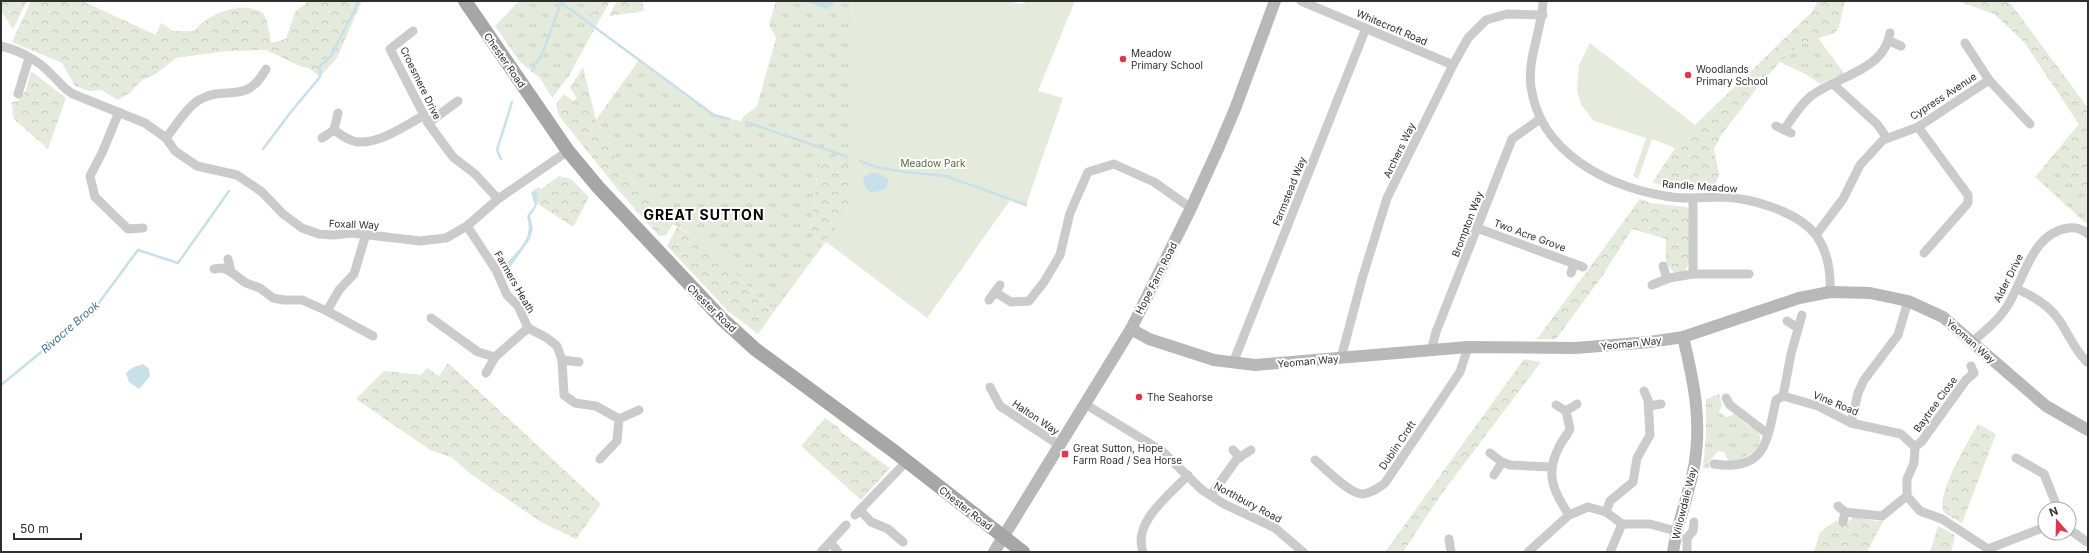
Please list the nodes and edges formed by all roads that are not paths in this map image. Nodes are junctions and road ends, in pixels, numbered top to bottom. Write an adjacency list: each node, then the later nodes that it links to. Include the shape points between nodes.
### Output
1 (465, 1): 29 (main road, Chester Road)
2 (1275, 1): 32 (street, Hope Farm Road, via 1235,109)
3 (1301, 1): 6 (street, Whitecroft Road)
4 (1544, 1): 5 (street, Randle Meadow)
5 (1543, 15): 12 (street, Archers Way, via 1507,14 1486,20 1468,38); 20 (street, Randle Meadow, via 1530,66 1531,88)
6 (1366, 28): 12 (street, Whitecroft Road); 70 (street, Farmstead Way)
7 (413, 32): 21 (street, Croesmere Drive, via 390,49)
8 (1965, 42): 14 (street, Cypress Avenue)
9 (1, 46): 11 (street, Foxall Way)
10 (1901, 46): 15 (street, via 1890,37 1870,63 1848,78)
11 (29, 58): 16 (street); 18 (street, Foxall Way, via 50,73 62,88)
12 (1453, 65): 66 (street, Archers Way, via 1387,198)
13 (266, 69): 26 (street, via 259,81 249,90 213,95 196,102)
14 (1989, 80): 22 (street, Cypress Avenue); 23 (street, Cypress Avenue)
15 (1833, 84): 25 (street, via 1804,103); 28 (street, via 1877,124)
16 (18, 94)
17 (458, 101): 21 (street)
18 (119, 112): 26 (street, Foxall Way, via 144,123); 34 (street, via 90,176 95,197 128,229)
19 (338, 113): 24 (street)
20 (1540, 119): 30 (street, Randle Meadow, via 1550,135 1569,155 1595,173 1624,186 1665,196); 35 (street, Brompton Way, via 1512,139)
21 (425, 120): 24 (street, via 375,140 358,142 345,138); 31 (street, Croesmere Drive, via 453,156 475,174)
22 (2030, 124)
23 (1918, 127): 28 (street, Cypress Avenue); 39 (street, via 1968,195 1968,203)
24 (334, 130): 27 (street)
25 (1784, 130)
26 (166, 138): 36 (street, Foxall Way, via 175,152 197,166 237,175 262,192 283,214 302,228 319,234)
27 (322, 138)
28 (1887, 138): 38 (street, Cypress Avenue, via 1860,165 1842,199)
29 (568, 151): 31 (street, Foxall Way); 97 (main road, Chester Road, via 598,187 722,319 755,349)
30 (1693, 198): 38 (street, Randle Meadow, via 1722,197 1756,202 1799,220); 45 (street)
31 (498, 199): 33 (street, Foxall Way)
32 (1191, 208): 51 (street, via 1154,182 1114,164 1088,172 1070,213 1060,255 1044,282 1029,301 1011,302 997,289); 59 (street, Hope Farm Road)
33 (467, 226): 36 (street, Foxall Way, via 446,238 420,241); 57 (street, Farmers Heath, via 496,270 508,295 518,306)
34 (143, 228)
35 (1477, 228): 44 (street, Two Acre Grove, via 1579,265); 64 (street, Brompton Way)
36 (366, 234): 53 (street, via 354,274)
37 (2088, 234): 49 (street, Alder Drive, via 2074,227 2062,229 2048,238 2030,259)
38 (1816, 235): 50 (street, Randle Meadow, via 1828,259)
39 (1924, 253)
40 (228, 259): 43 (street)
41 (1663, 266): 47 (street)
42 (214, 269): 43 (street, via 223,268)
43 (231, 272): 53 (street, via 273,298 302,300)
44 (1571, 273)
45 (1693, 274): 46 (street); 47 (street)
46 (1749, 274)
47 (1668, 278): 48 (street)
48 (1652, 285)
49 (2017, 289): 62 (street, Alder Drive, via 1998,319); 69 (street, via 2034,296 2048,308 2059,320 2075,350)
50 (1830, 292): 52 (street, Yeoman Way, via 1870,293); 61 (street, Yeoman Way, via 1799,298)
51 (989, 300)
52 (1908, 301): 62 (street, Yeoman Way, via 1943,318); 85 (street, via 1898,335 1858,392)
53 (327, 311): 60 (street)
54 (1802, 315): 58 (street)
55 (431, 318): 65 (street, via 441,323 447,336 478,352)
56 (1787, 321): 58 (street)
57 (528, 328): 65 (street); 67 (street, Farmers Heath, via 557,346)
58 (1798, 328): 75 (street)
59 (1131, 329): 70 (street, Yeoman Way, via 1184,351); 77 (street, Hope Farm Road)
60 (373, 336)
61 (1682, 337): 63 (street, Yeoman Way, via 1618,346); 113 (street, Willowdale Way, via 1693,379 1698,418 1693,471)
62 (1972, 342): 86 (street, Yeoman Way, via 2046,406)
63 (1468, 347): 64 (street, Yeoman Way); 96 (street, Dublin Croft, via 1460,372 1385,483 1374,491 1361,494 1350,490)
64 (1431, 351): 66 (street, Yeoman Way)
65 (495, 357): 71 (street)
66 (1341, 358): 70 (street, Yeoman Way, via 1255,365)
67 (562, 360): 68 (street); 84 (street, Farmers Heath, via 564,394 575,403 596,406)
68 (580, 362)
69 (2088, 362)
70 (1233, 363)
71 (486, 373)
72 (1975, 373): 89 (street, Baytree Close, via 1966,380)
73 (990, 386): 88 (street, Halton Way, via 1000,406)
74 (1644, 391): 81 (street)
75 (1783, 396): 85 (street, Vine Road, via 1818,406); 87 (street, via 1776,400)
76 (1726, 398): 87 (street, via 1730,405)
77 (1085, 404): 88 (street, Hope Farm Road); 101 (street, Northbury Road, via 1149,442)
78 (1577, 404): 83 (street)
79 (1661, 404): 81 (street)
80 (1556, 405): 83 (street)
81 (1648, 406): 106 (street, via 1650,435 1637,458 1635,476 1632,482 1610,501)
82 (639, 410): 84 (street)
83 (1566, 411): 100 (street, via 1570,428)
84 (619, 419): 95 (street, via 616,442)
85 (1851, 423): 89 (street, Vine Road, via 1901,434)
86 (2088, 430)
87 (1768, 434): 99 (street, via 1759,455 1752,461 1732,467)
88 (1059, 445): 115 (street, Hope Farm Road)
89 (1915, 447): 104 (street, via 1914,463 1907,479)
90 (1233, 450): 93 (street)
91 (1251, 450): 93 (street)
92 (1490, 453): 98 (street)
93 (1240, 458): 103 (street)
94 (2016, 458): 105 (street, via 2044,474)
95 (600, 459)
96 (1315, 460)
97 (906, 461): 115 (main road, Chester Road); 117 (street, via 858,513 888,529)
98 (1502, 462): 100 (street, via 1518,467); 102 (street)
99 (1714, 464)
100 (1550, 467): 107 (street, via 1555,493)
101 (1188, 475): 103 (street, Northbury Road, via 1196,485); 125 (street, via 1142,529 1140,541)
102 (1494, 475)
103 (1211, 495): 126 (street, Northbury Road, via 1224,504 1275,528)
104 (1907, 496): 109 (street, via 1882,516 1841,509); 120 (street, via 1920,511 1942,519)
105 (2055, 501)
106 (1606, 512): 107 (street, via 1588,507); 110 (street)
107 (1569, 515): 128 (street)
108 (1694, 522): 131 (street, via 1694,531 1687,538)
109 (1843, 522)
110 (1622, 524): 113 (street, via 1650,524); 129 (street)
111 (846, 525): 119 (street)
112 (2037, 530): 120 (street)
113 (1676, 531): 130 (street, Willowdale Way)
114 (2077, 535): 118 (street)
115 (1004, 538): 123 (street, Hope Farm Road); 124 (main road, Chester Road)
116 (1449, 539): 127 (street)
117 (903, 542)
118 (2086, 542)
119 (830, 543): 121 (street); 122 (street)
120 (1988, 550)
121 (821, 552)
122 (838, 552)
123 (994, 552)
124 (1023, 552)
125 (1143, 552)
126 (1303, 552)
127 (1451, 552)
128 (1528, 552)
129 (1610, 552)
130 (1673, 552)
131 (1687, 552)

